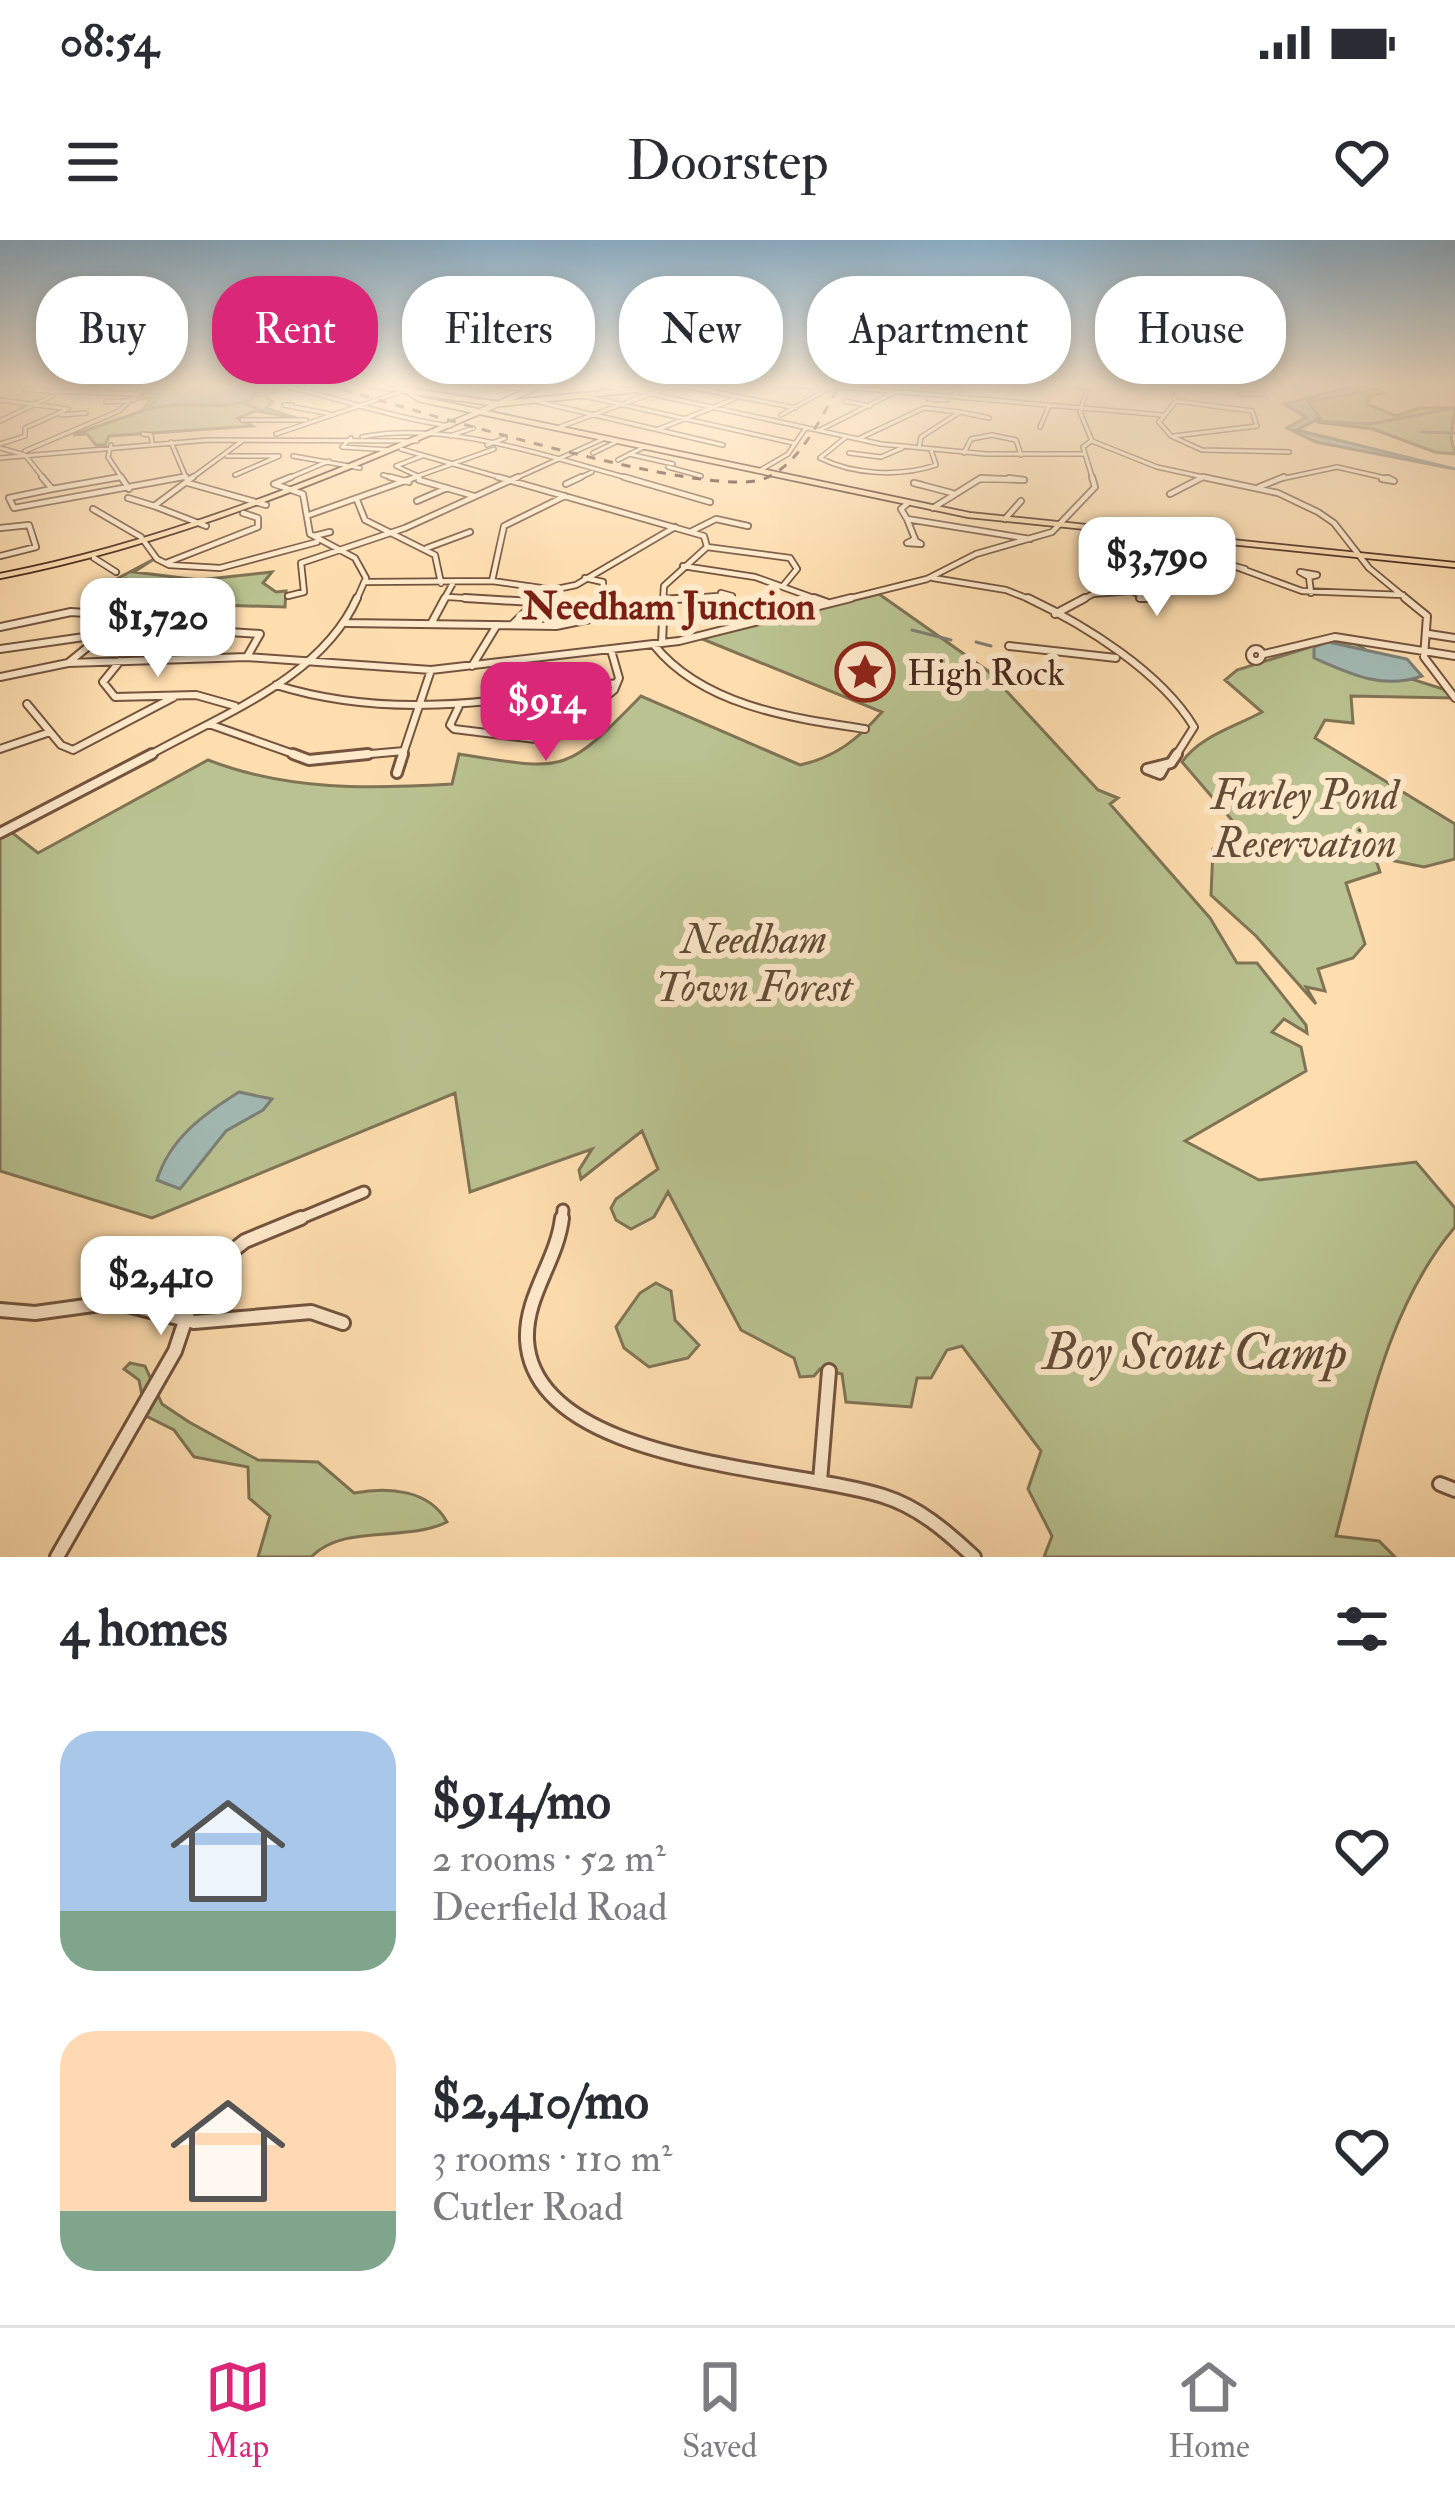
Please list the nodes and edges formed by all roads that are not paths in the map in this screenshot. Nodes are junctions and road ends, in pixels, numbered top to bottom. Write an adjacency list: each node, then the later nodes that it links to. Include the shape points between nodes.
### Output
1 (1, 446): 30 (street)
2 (37, 446): 30 (street)
3 (106, 446): 30 (street)
4 (111, 446): 50 (street)
5 (173, 446): 55 (street)
6 (237, 446): 35 (street)
7 (343, 446): 24 (street)
8 (406, 446): 24 (main road)
9 (488, 446): 22 (street)
10 (587, 446): 41 (street)
11 (606, 446): 27 (street)
12 (792, 446): 45 (street)
13 (834, 446): 25 (street, via 820,458 860,468 923,470 936,464)
14 (900, 446): 21 (street)
15 (967, 446): 29 (street)
16 (1018, 446): 32 (street)
17 (1084, 446): 33 (street)
18 (1106, 446): 51 (street)
19 (1196, 446): 26 (street, via 1212,454)
20 (644, 447): 31 (street); 37 (main road)
21 (904, 447): 23 (street); 28 (street, via 881,457)
22 (496, 448): 41 (street); 42 (street)
23 (919, 448): 25 (street)
24 (399, 450): 34 (street); 44 (main road)
25 (931, 450): 29 (street)
26 (1289, 452)
27 (592, 453)
28 (849, 453)
29 (964, 453): 32 (street)
30 (22, 454): 38 (street); 64 (street)
31 (629, 454): 39 (street); 43 (street)
32 (1021, 454): 33 (street)
33 (1085, 454): 87 (street, via 1096,486)
34 (423, 455): 42 (street); 54 (street, via 396,466)
35 (226, 456): 47 (street, via 280,456); 55 (street)
36 (292, 456): 40 (street)
37 (688, 456): 43 (street); 45 (main road)
38 (0, 458)
39 (618, 460)
40 (329, 461): 44 (street); 66 (street, via 274,484)
41 (554, 462): 46 (street); 56 (street)
42 (458, 465): 54 (street); 56 (street)
43 (667, 467): 49 (street)
44 (360, 468): 66 (main road)
45 (759, 471): 78 (main road)
46 (594, 472): 59 (street); 77 (street)
47 (235, 475)
48 (383, 475): 58 (street)
49 (701, 476)
50 (120, 477): 64 (street); 65 (street)
51 (1203, 477): 63 (street); 68 (street)
52 (1009, 478): 67 (street, via 983,478)
53 (1385, 478): 63 (street, via 1358,469 1296,471)
54 (420, 479): 58 (street); 62 (street)
55 (185, 480): 65 (street); 79 (street); 80 (street)
56 (512, 480): 61 (street); 72 (street)
57 (555, 480): 61 (street)
58 (410, 482): 74 (street)
59 (566, 484)
60 (922, 484): 67 (street)
61 (539, 487): 71 (street)
62 (447, 488): 72 (street); 75 (street)
63 (1258, 488): 104 (street, via 1326,517)
64 (52, 489): 70 (street)
65 (129, 489): 70 (street, via 11,508 6,501)
66 (300, 492): 79 (main road); 84 (street)
67 (953, 494): 81 (street)
68 (1170, 494)
69 (0, 495): 70 (street)
70 (18, 495)
71 (567, 495): 90 (street); 117 (street, via 504,526)
72 (476, 496): 93 (street)
73 (128, 498): 80 (street)
74 (357, 500): 84 (street); 93 (street, via 358,514)
75 (417, 500)
76 (1021, 501): 86 (street)
77 (710, 502)
78 (908, 502): 81 (main road); 85 (street, via 901,509)
79 (266, 505): 83 (main road)
80 (154, 506): 88 (street)
81 (933, 508): 86 (main road)
82 (93, 509): 100 (street)
83 (243, 513): 88 (main road); 107 (street, via 260,519 257,526)
84 (309, 514): 97 (street)
85 (907, 519): 98 (street); 99 (street)
86 (1005, 519): 87 (main road)
87 (1061, 524): 96 (main road); 98 (street)
88 (206, 526): 100 (main road)
89 (748, 526): 95 (street, via 716,519)
90 (675, 527): 95 (street); 116 (street)
91 (0, 528): 105 (street, via 29,525 36,547)
92 (330, 532): 97 (street)
93 (389, 532): 102 (street); 103 (street)
94 (470, 532): 102 (street)
95 (691, 532): 101 (street)
96 (1186, 536): 104 (main road); 108 (street)
97 (316, 539): 103 (street); 107 (street, via 220,568)
98 (1032, 539): 114 (street)
99 (914, 540)
100 (146, 543): 106 (main road); 107 (street)
101 (707, 547): 109 (street); 121 (street, via 786,556 797,569)
102 (425, 548): 119 (street, via 435,555)
103 (339, 550): 118 (street, via 355,558); 127 (street, via 301,563 304,592)
104 (1355, 552): 110 (main road); 126 (street)
105 (0, 556)
106 (94, 558): 112 (street); 113 (main road)
107 (164, 563)
108 (1181, 563)
109 (683, 566): 121 (street); 131 (street, via 666,582)
110 (1455, 566)
111 (1245, 569): 125 (street)
112 (116, 572)
113 (0, 576)
114 (932, 577): 132 (street); 133 (street, via 1018,593)
115 (1309, 577): 125 (street)
116 (584, 578): 122 (street); 123 (street, via 603,582)
117 (492, 581): 120 (street); 122 (street)
118 (366, 582): 119 (street); 134 (street)
119 (441, 583): 120 (street)
120 (453, 583): 129 (street)
121 (783, 586): 132 (street)
122 (549, 590): 130 (street)
123 (603, 590)
124 (1131, 591): 133 (street, via 1094,594)
125 (1311, 593): 126 (street)
126 (1404, 595): 143 (street, via 1429,618)
127 (288, 596)
128 (718, 596): 131 (street)
129 (448, 597): 130 (street); 135 (street)
130 (534, 602): 138 (street)
131 (663, 602): 138 (street, via 573,624); 145 (street)
132 (830, 604): 145 (street)
133 (1053, 614): 153 (street)
134 (346, 622): 135 (street); 154 (street)
135 (431, 624): 137 (street)
136 (116, 625): 139 (street, via 116,615 103,611); 141 (street, via 137,626); 142 (street)
137 (496, 626): 138 (street); 157 (street)
138 (511, 626)
139 (0, 627)
140 (153, 627): 152 (street, via 260,634)
141 (133, 631)
142 (105, 634): 147 (street); 156 (street)
143 (1429, 634): 144 (street); 149 (street)
144 (1455, 638)
145 (658, 644): 148 (street); 169 (street, via 675,672 717,693)
146 (1009, 646): 153 (street)
147 (0, 649)
148 (611, 650): 157 (street); 160 (street)
149 (1423, 651): 150 (street, via 1335,637); 151 (street); 163 (street)
150 (1264, 654)
151 (1455, 656)
152 (248, 657): 154 (street); 155 (street)
153 (1118, 657): 173 (street, via 1192,720 1190,738)
154 (315, 660): 158 (street); 161 (street)
155 (120, 661): 156 (street); 162 (street, via 103,682 115,697)
156 (68, 663): 159 (street)
157 (471, 667): 158 (street)
158 (431, 670): 167 (street)
159 (0, 676)
160 (617, 683): 165 (street); 165 (street, via 560,737 543,743 454,729)
161 (274, 684): 166 (street); 167 (street, via 327,702)
162 (174, 697): 166 (street); 170 (street, via 76,750)
163 (1455, 698)
164 (27, 704): 170 (street)
165 (460, 705): 167 (street)
166 (237, 706): 168 (street)
167 (415, 711): 172 (street)
168 (207, 724): 172 (street, via 308,760); 175 (street)
169 (865, 728)
170 (50, 732): 171 (street)
171 (0, 749)
172 (404, 751): 174 (street)
173 (1164, 767)
174 (397, 773)
175 (0, 833)
176 (364, 1192): 179 (street, via 236,1247 203,1279)
177 (563, 1210): 182 (street, via 527,1319 530,1360 558,1406 619,1435)
178 (0, 1310): 179 (street, via 115,1302)
179 (187, 1322): 180 (street, via 311,1312); 185 (street)
180 (343, 1323)
181 (829, 1371): 182 (street)
182 (820, 1481): 186 (street, via 906,1504)
183 (1440, 1484): 184 (street)
184 (1455, 1490)
185 (57, 1557)
186 (974, 1557)

